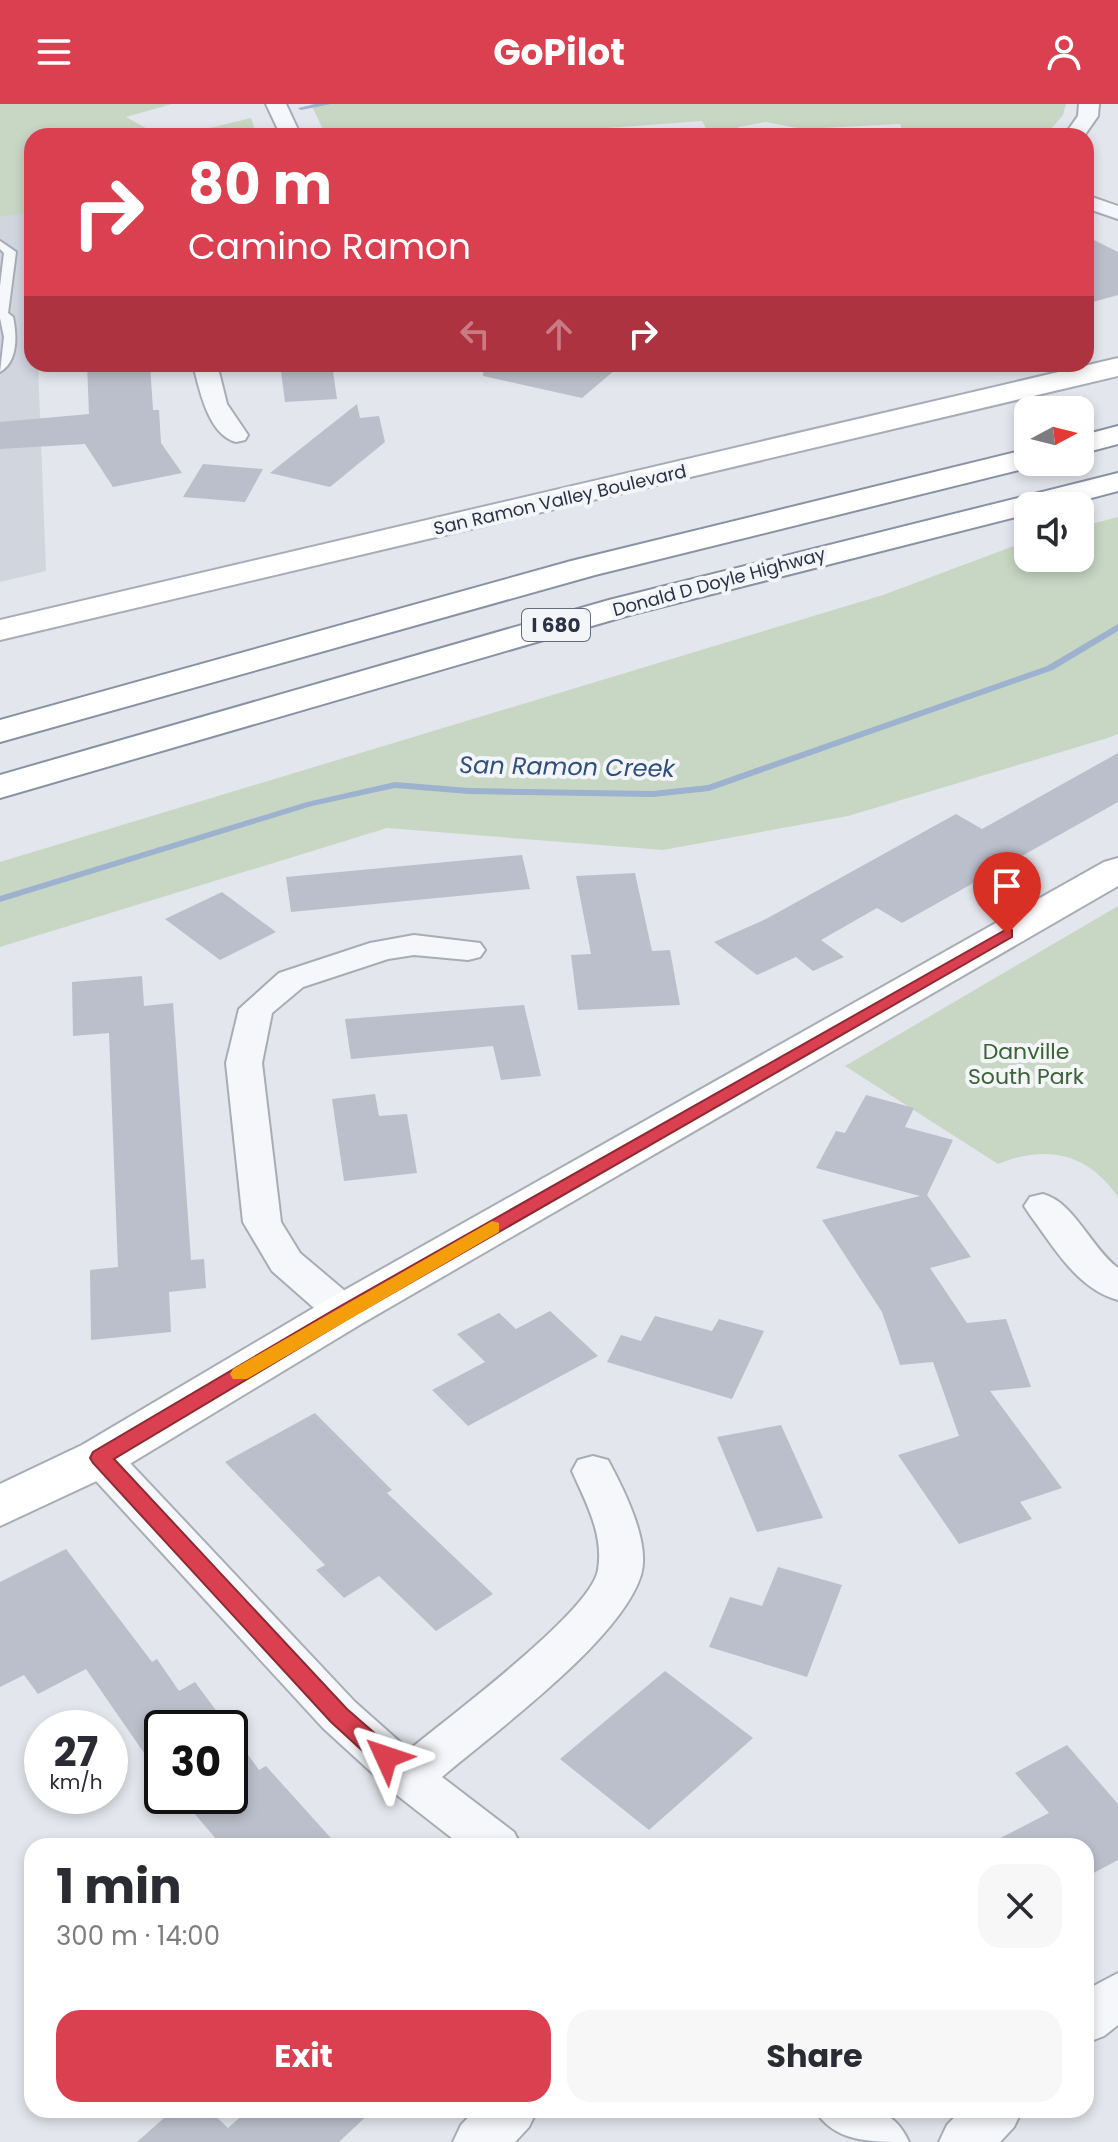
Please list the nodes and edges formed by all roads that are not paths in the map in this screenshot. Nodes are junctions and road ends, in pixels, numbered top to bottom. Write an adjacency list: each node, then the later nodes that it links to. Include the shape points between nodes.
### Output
1 (276, 104): 3 (street)
2 (1089, 104): 4 (street)
3 (287, 128)
4 (1080, 128)
5 (1094, 187): 6 (street)
6 (1118, 195)
7 (1094, 204): 8 (street)
8 (1118, 213)
9 (0, 244): 10 (lane, via 10,252)
10 (1, 314): 14 (lane, via 9,323 9,348)
11 (1118, 343): 12 (main road)
12 (1094, 348)
13 (1118, 367): 23 (main road, San Ramon Valley Boulevard)
14 (0, 368)
15 (207, 372): 17 (street, via 215,404)
16 (995, 372): 22 (main road, San Ramon Valley Boulevard)
17 (236, 435)
18 (1118, 435): 19 (main road)
19 (1094, 441)
20 (1014, 461): 24 (main road, I 680, via 567,572)
21 (1118, 482): 25 (main road, Donald D Doyle Highway / I 680, via 621,607)
22 (0, 607)
23 (0, 630)
24 (0, 731)
25 (0, 787)
26 (1118, 870): 30 (main road)
27 (468, 950): 30 (street, via 414,945 382,950 291,980 256,1009 244,1063 262,1222 286,1262)
28 (1043, 1206): 29 (street, via 1089,1266)
29 (1118, 1287)
30 (344, 1312): 31 (main road)
31 (100, 1458): 33 (main road); 34 (street, via 339,1715)
32 (593, 1471): 34 (street, via 616,1520 620,1573 589,1624)
33 (0, 1507)
34 (409, 1778): 35 (street)
35 (487, 1838)
36 (1118, 1995): 37 (street)
37 (1094, 2014)
38 (503, 2118): 41 (street)
39 (852, 2118): 42 (street)
40 (988, 2118): 43 (street)
41 (479, 2142)
42 (883, 2142)
43 (965, 2142)

